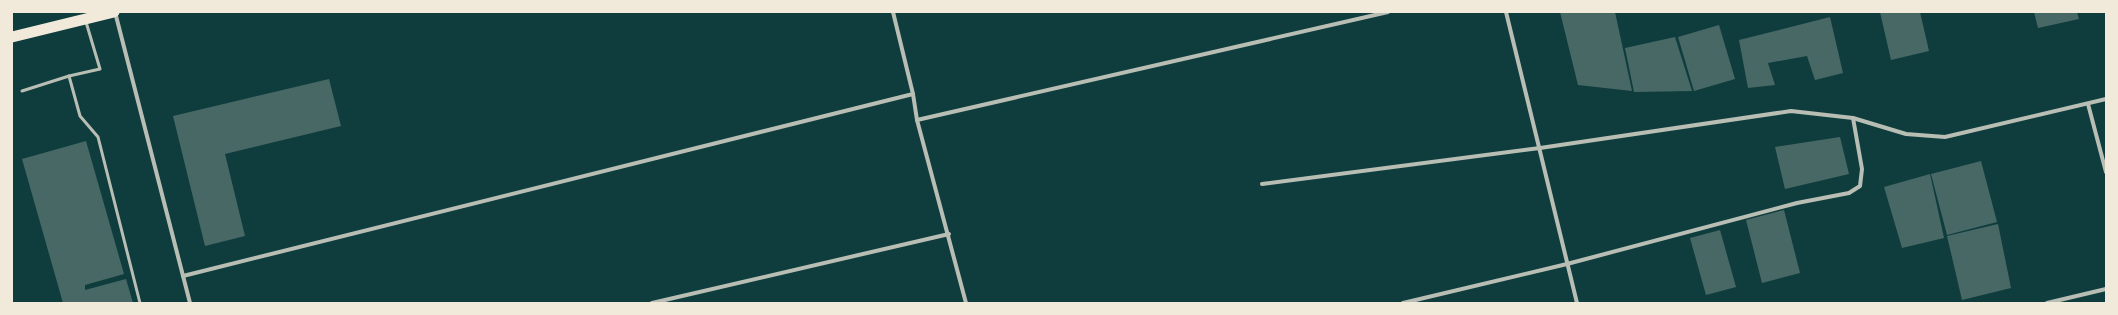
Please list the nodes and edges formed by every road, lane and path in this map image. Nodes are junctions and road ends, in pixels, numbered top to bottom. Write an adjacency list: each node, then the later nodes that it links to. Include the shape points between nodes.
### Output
1 (115, 12): 5 (highway); 19 (street)
2 (893, 12): 9 (street)
3 (1388, 12): 13 (street)
4 (1506, 12): 14 (street)
5 (85, 19): 6 (highway); 7 (lane, via 100,69)
6 (12, 37)
7 (69, 76): 8 (lane); 21 (lane, via 80,116 98,137)
8 (22, 90)
9 (913, 94): 13 (street); 19 (street)
10 (2106, 99): 11 (street)
11 (2088, 104): 12 (street, via 1945,137 1906,134); 15 (street)
12 (1854, 118): 14 (street, via 1791,111); 18 (street, via 1862,169 1860,186 1848,193 1797,203)
13 (917, 120): 17 (street)
14 (1540, 148): 16 (street); 18 (street)
15 (2106, 172)
16 (1262, 184)
17 (948, 234): 23 (street); 24 (street)
18 (1567, 264): 25 (street); 26 (street)
19 (183, 276): 22 (street)
20 (2106, 289): 27 (street)
21 (140, 303)
22 (190, 303)
23 (652, 303)
24 (966, 303)
25 (1403, 303)
26 (1577, 303)
27 (2047, 303)

